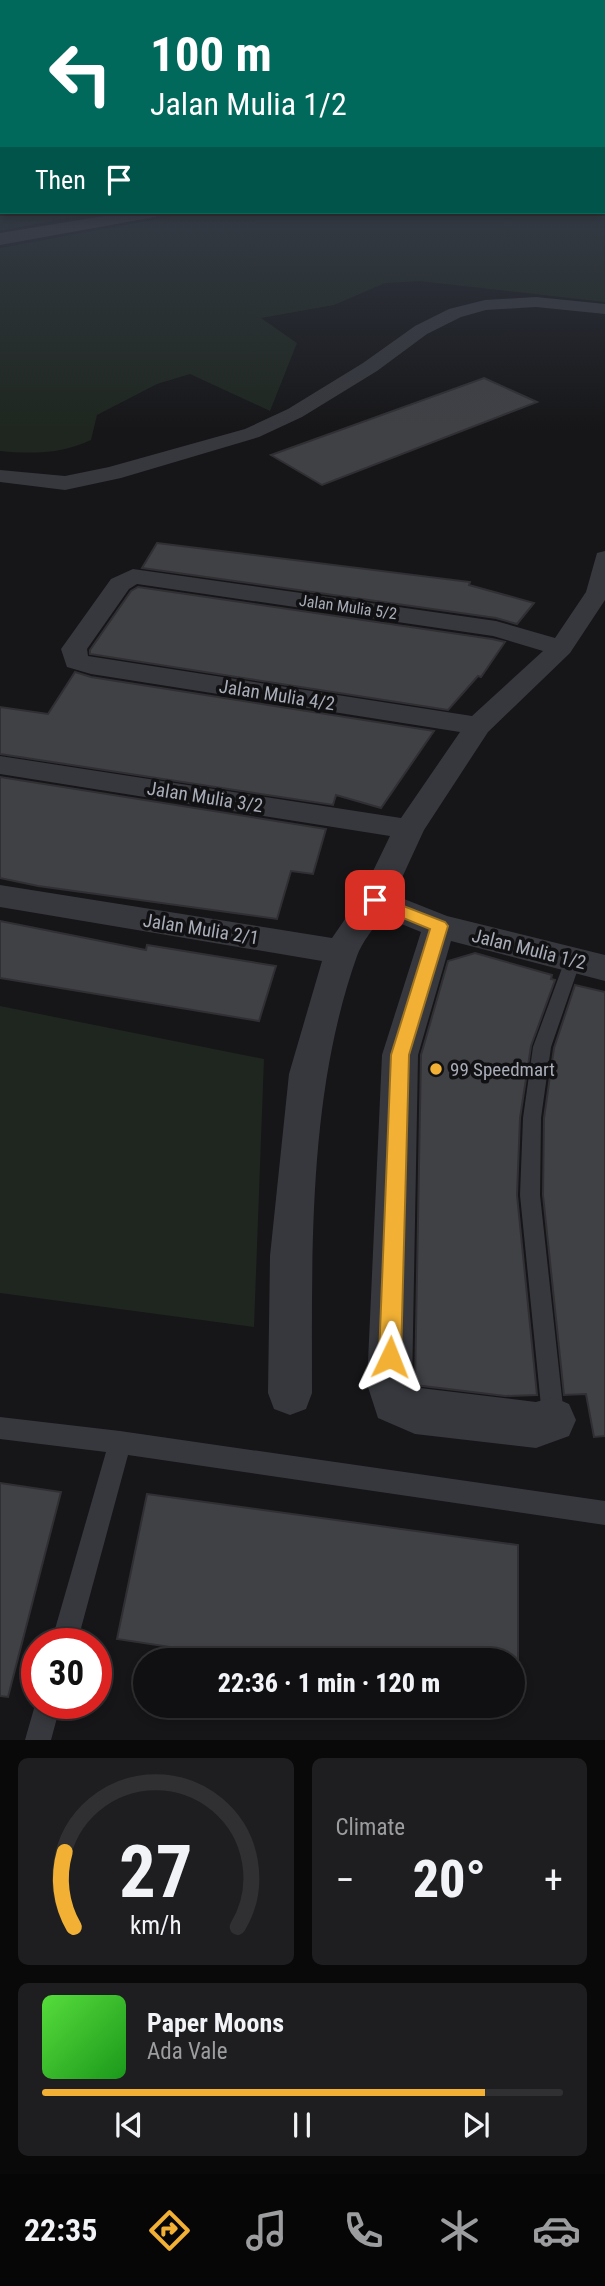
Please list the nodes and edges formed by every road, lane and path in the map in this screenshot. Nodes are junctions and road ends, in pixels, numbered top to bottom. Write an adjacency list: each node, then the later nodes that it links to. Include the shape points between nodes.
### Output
1 (605, 309): 2 (street, via 536,302 485,305 455,313 421,330 295,413 251,433 65,483)
2 (0, 476)
3 (605, 558): 4 (street, via 598,592)
4 (561, 648): 5 (street, Jalan Mulia 5/2, via 496,629 133,576 120,583 74,649); 6 (street)
5 (76, 661): 6 (street, Jalan Mulia 4/2)
6 (478, 726): 8 (street)
7 (0, 765): 8 (street, Jalan Mulia 3/2)
8 (410, 829): 10 (street)
9 (0, 897): 12 (street, Jalan Mulia 2/1)
10 (375, 900): 11 (street, Jalan Mulia 1/2); 12 (street)
11 (439, 926): 13 (street, Jalan Mulia 1/2); 16 (street, via 400,1055 389,1384 394,1402 415,1412 536,1425)
12 (341, 952): 15 (street, via 307,1074 291,1256)
13 (573, 960): 14 (street, Jalan Mulia 1/2); 16 (lane, via 542,1047 532,1118 530,1195)
14 (605, 968)
15 (290, 1393)
16 (553, 1420)
17 (0, 1428): 18 (lane)
18 (120, 1442): 19 (lane); 20 (lane)
19 (605, 1513)
20 (68, 1628)
21 (44, 1719): 22 (lane)
22 (38, 1740)

